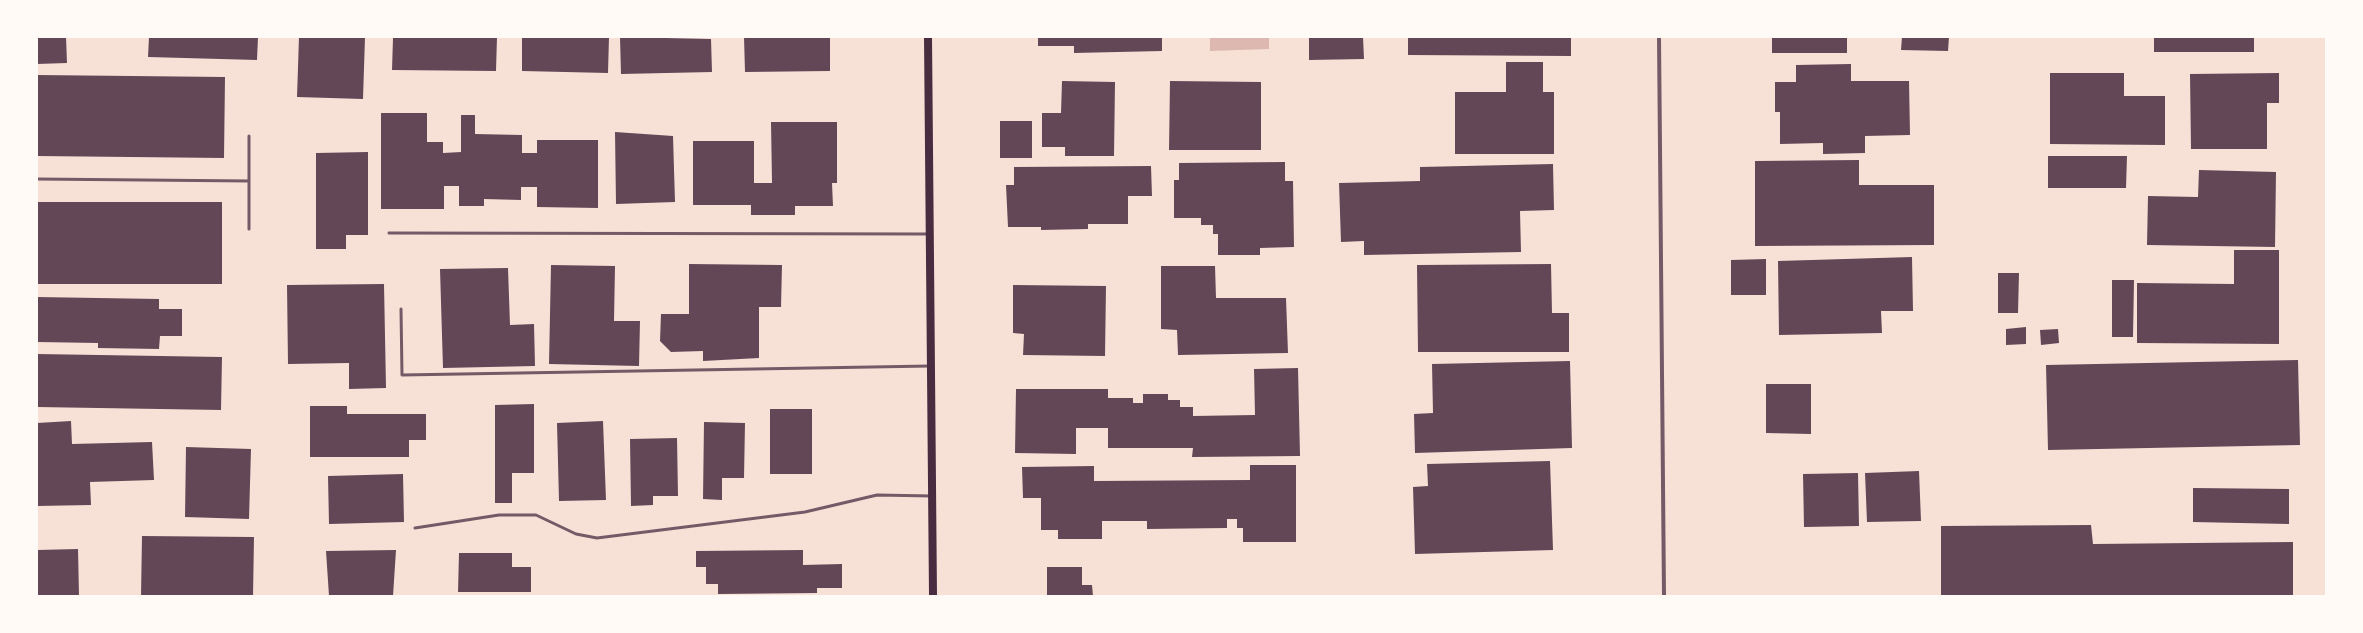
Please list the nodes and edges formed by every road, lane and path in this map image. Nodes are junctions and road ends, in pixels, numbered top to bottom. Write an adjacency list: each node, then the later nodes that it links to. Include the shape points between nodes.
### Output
1 (928, 37): 8 (main road)
2 (1659, 37): 14 (street)
3 (249, 136): 5 (lane)
4 (37, 179): 5 (lane)
5 (249, 181): 6 (lane)
6 (249, 229)
7 (389, 232): 8 (lane)
8 (930, 234): 10 (main road)
9 (401, 309): 10 (lane, via 402,375)
10 (931, 366): 11 (main road)
11 (932, 496): 12 (lane, via 877,495 805,512 597,538 576,534 536,515 499,515); 13 (main road)
12 (415, 528)
13 (933, 596)
14 (1664, 596)

